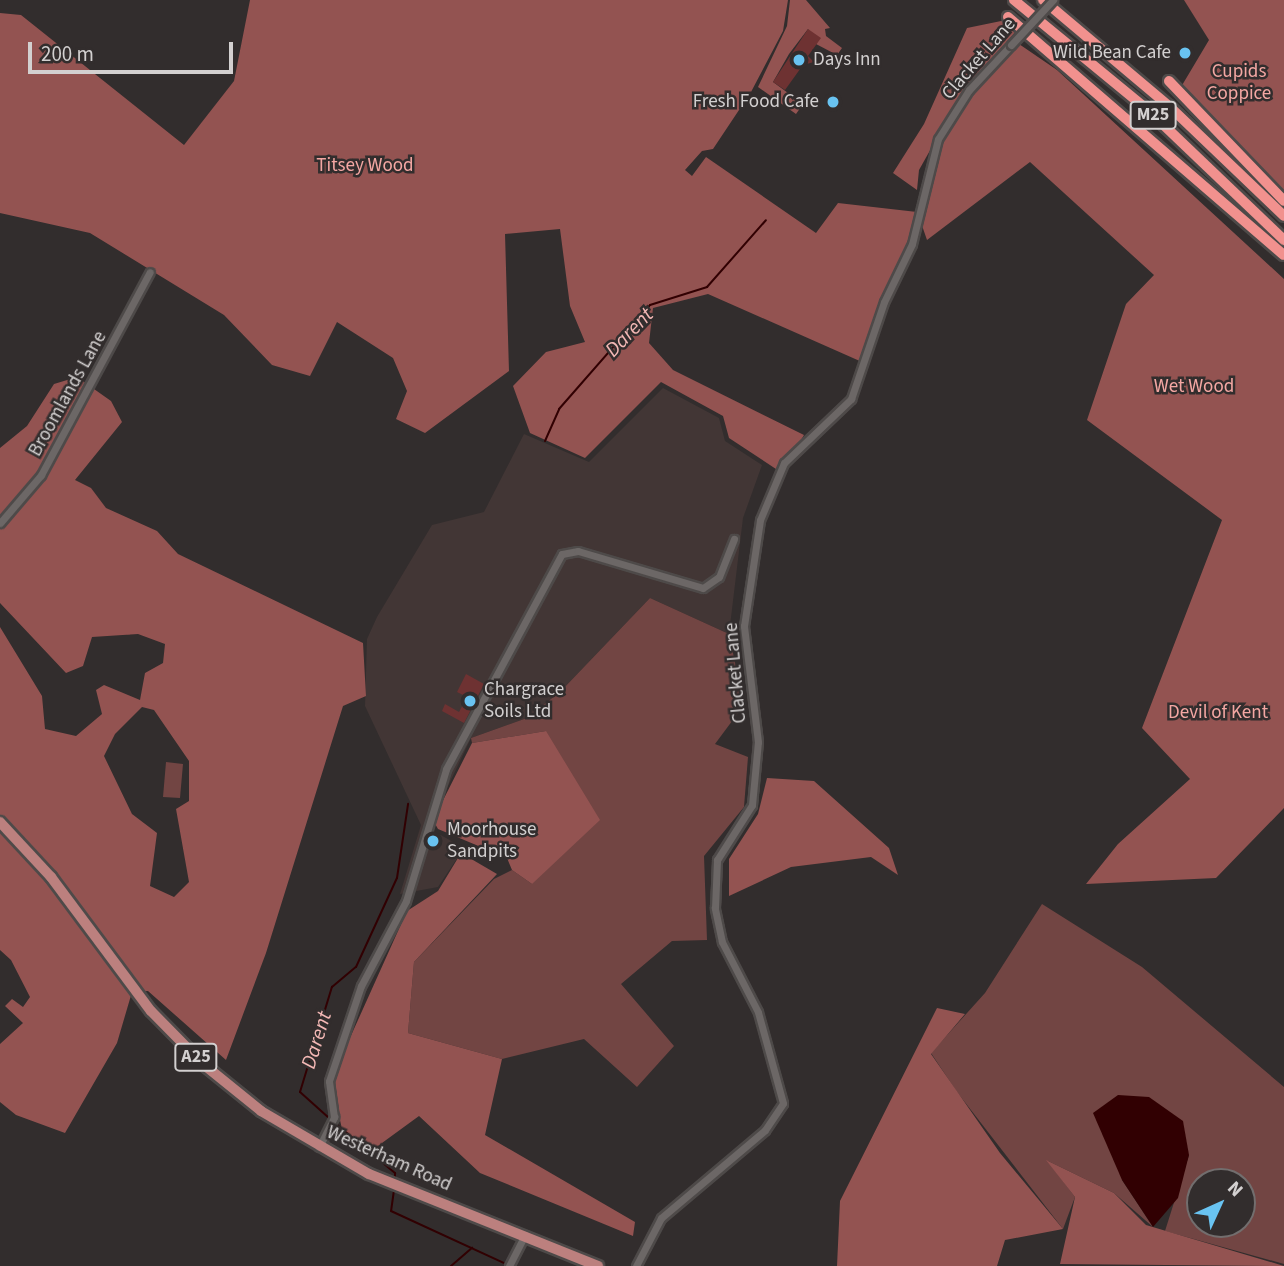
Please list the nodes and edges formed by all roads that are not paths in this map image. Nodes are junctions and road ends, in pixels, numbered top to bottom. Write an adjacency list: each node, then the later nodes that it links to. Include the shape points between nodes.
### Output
1 (1014, 0): 8 (highway, M25, via 1149,111)
2 (1043, 0): 7 (highway, M25, via 1169,106)
3 (1053, 0): 18 (street, Clacket Lane, bridge, via 969,90 938,139 912,244 884,302 851,399 783,463 760,520 744,626 758,742 752,805 717,860 715,908 720,936 758,1012 783,1103 765,1130 661,1218)
4 (1008, 17): 9 (highway, M25)
5 (1169, 82): 6 (highway, M25)
6 (1284, 201)
7 (1284, 216)
8 (1284, 240)
9 (1284, 255)
10 (150, 272): 11 (street, Broomlands Lane, via 41,475)
11 (0, 523)
12 (734, 539): 14 (street, via 719,577 703,588 578,551 562,554 446,769 407,901 353,1010 329,1081 334,1117)
13 (0, 822): 14 (main road, Westerham Road / A25, via 51,877 176,1038 246,1099)
14 (318, 1148): 15 (main road, Westerham Road / A25, via 394,1184)
15 (525, 1234): 16 (street); 17 (main road, Westerham Road / A25)
16 (509, 1266)
17 (598, 1266)
18 (636, 1266)

